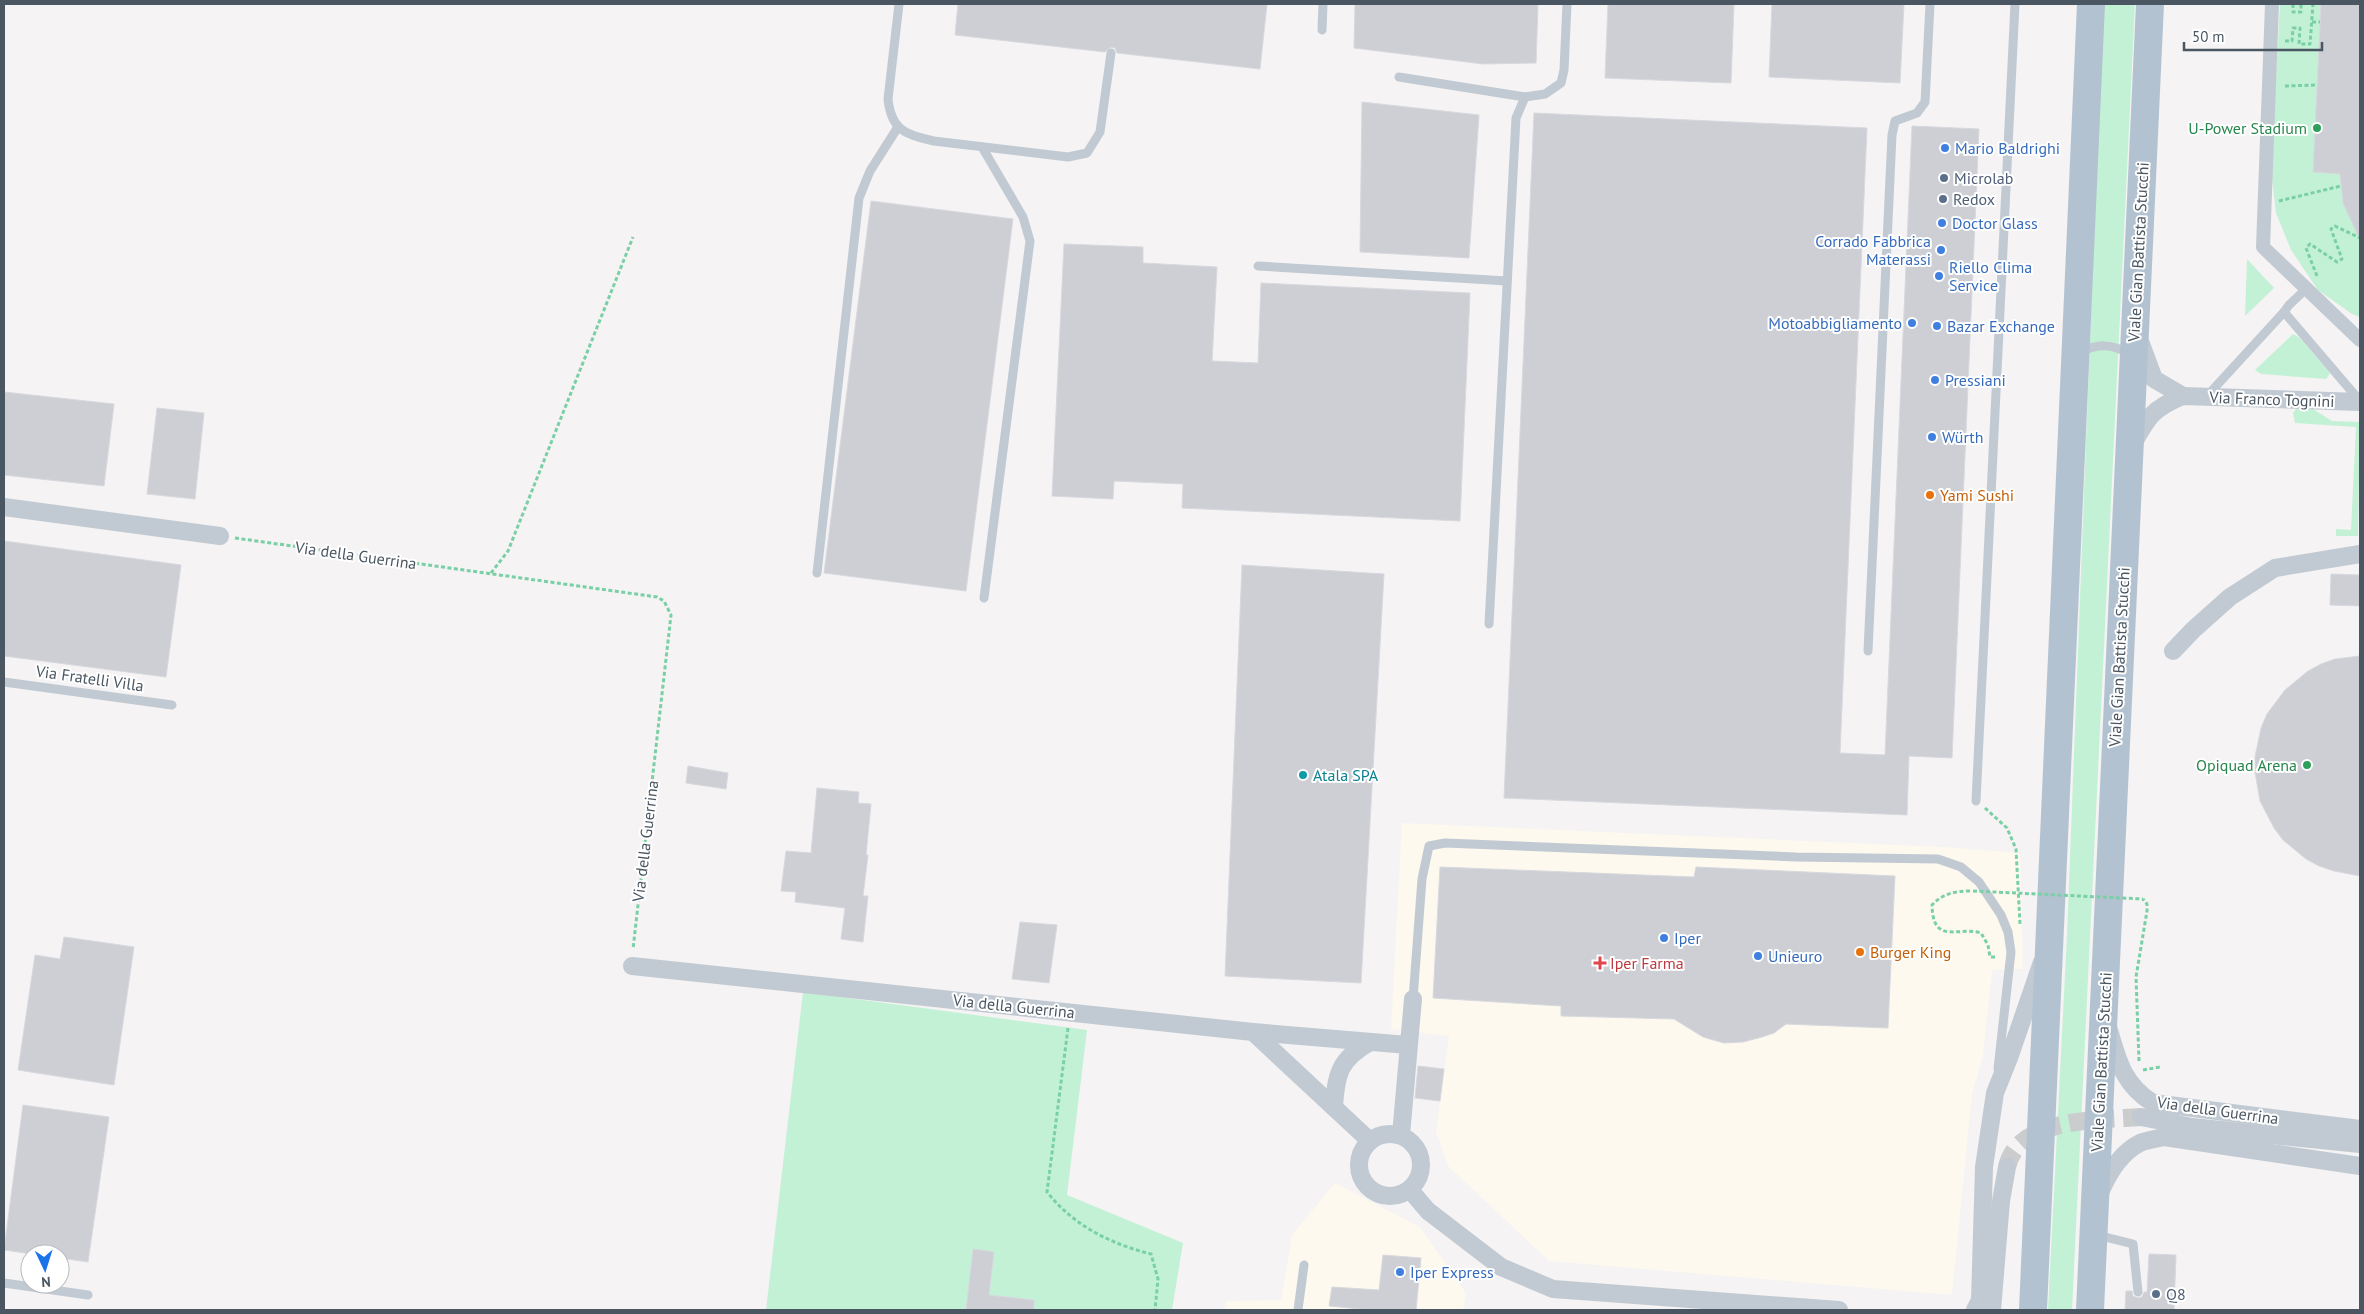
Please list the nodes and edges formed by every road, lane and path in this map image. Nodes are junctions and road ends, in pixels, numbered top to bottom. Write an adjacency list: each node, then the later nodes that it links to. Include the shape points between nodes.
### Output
1 (899, 4): 21 (lane, via 888,99 890,113)
2 (1323, 4): 14 (lane)
3 (1567, 4): 20 (lane, via 1561,83 1545,94)
4 (1930, 4): 46 (lane, via 1925,102 1917,113 1895,121 1892,135)
5 (2015, 4): 49 (lane)
6 (2091, 4): 33 (main road)
7 (2150, 4): 32 (main road, Viale Gian Battista Stucchi)
8 (2272, 4): 15 (street)
9 (2293, 4): 10 (path, via 2293,12 2301,12)
10 (2301, 4)
11 (2312, 4): 12 (path)
12 (2312, 22): 13 (path); 15 (path, via 2310,44 2300,44 2300,28 2293,28 2292,41)
13 (2320, 22)
14 (1322, 30)
15 (2270, 40): 18 (street)
16 (1111, 53): 22 (lane, via 1100,132 1087,153 1068,157)
17 (1399, 77): 20 (lane)
18 (2268, 86): 19 (path); 24 (street)
19 (2317, 86)
20 (1526, 96): 28 (lane, via 1516,118)
21 (898, 128): 22 (lane, via 914,137); 41 (lane, via 870,171 859,198)
22 (982, 147): 43 (lane, via 1023,217 1030,241)
23 (2341, 186): 24 (path)
24 (2263, 206): 29 (street, via 2263,247)
25 (633, 237): 42 (path, via 508,552)
26 (2360, 238): 29 (path, via 2335,226 2331,229 2342,259 2337,262 2310,244 2306,248 2323,294)
27 (1258, 266): 28 (lane)
28 (1507, 281): 44 (lane)
29 (2312, 293): 30 (lane, via 2289,304); 31 (street)
30 (2284, 312): 35 (lane); 36 (lane)
31 (2360, 340)
32 (2134, 344): 33 (lane, via 2120,348 2094,346); 34 (street, Via Franco Tognini, via 2144,350 2154,379); 37 (main road, Viale Gian Battista Stucchi)
33 (2075, 354): 50 (main road)
34 (2183, 396): 35 (street, Via Franco Tognini); 37 (street, Via Franco Tognini, via 2150,414)
35 (2207, 397): 36 (street, Via Franco Tognini)
36 (2360, 401)
37 (2128, 454): 54 (main road, Viale Gian Battista Stucchi)
38 (4, 507): 39 (street)
39 (220, 536): 42 (path, Via della Guerrina)
40 (2360, 554): 45 (street, via 2276,568 2230,597)
41 (817, 572)
42 (491, 574): 52 (path, Via della Guerrina, via 657,597 669,607 671,615)
43 (984, 598)
44 (1489, 624)
45 (2174, 650)
46 (1868, 651)
47 (4, 682): 48 (lane, Via Fratelli Villa)
48 (172, 705)
49 (1976, 801)
50 (2048, 945): 60 (street); 80 (main road)
51 (2011, 952): 53 (lane, via 2001,915 1979,882 1961,867 1938,859 1796,857 1445,843 1429,846 1422,879); 59 (path, bridge, via 1990,957 1981,933 1972,930 1948,933 1932,919 1932,905 1939,898 1961,891 2143,899 2148,911 2136,977 2139,1070); 60 (lane)
52 (632, 966): 55 (street, Via della Guerrina)
53 (1413, 999): 58 (street)
54 (2104, 1010): 63 (street, Via della Guerrina, via 2118,1062 2138,1094 2153,1103); 70 (main road, Viale Gian Battista Stucchi)
55 (1070, 1012): 56 (street, Via della Guerrina); 75 (path, via 1047,1192 1077,1221 1119,1246 1151,1254 1158,1279)
56 (1253, 1032): 57 (street, Via della Guerrina); 61 (street)
57 (1370, 1042): 58 (street, Via della Guerrina); 61 (street, via 1354,1051 1342,1066)
58 (1408, 1045): 64 (street)
59 (2160, 1067)
60 (1995, 1093): 78 (street, via 1984,1167 1980,1300)
61 (1334, 1107): 65 (street)
62 (2141, 1117): 66 (street, Via della Guerrina, via 2192,1127)
63 (2360, 1129)
64 (1401, 1135): 65 (street, via 1379,1136); 69 (street, via 1416,1147 1421,1156 1420,1176)
65 (1370, 1141): 69 (street, via 1360,1157 1359,1167 1365,1184 1387,1197)
66 (2360, 1144)
67 (2360, 1166): 70 (street, via 2164,1137 2140,1144 2121,1158 2107,1176)
68 (2007, 1167): 79 (street)
69 (1410, 1190): 77 (street, via 1428,1211 1501,1267 1553,1289)
70 (2094, 1222): 73 (lane, via 2133,1244); 81 (main road, Viale Gian Battista Stucchi)
71 (1304, 1264): 76 (lane)
72 (4, 1283): 74 (lane)
73 (2138, 1292)
74 (88, 1295)
75 (1155, 1310)
76 (1298, 1310)
77 (1839, 1310)
78 (1974, 1310)
79 (1992, 1310)
80 (2033, 1310)
81 (2090, 1310)

